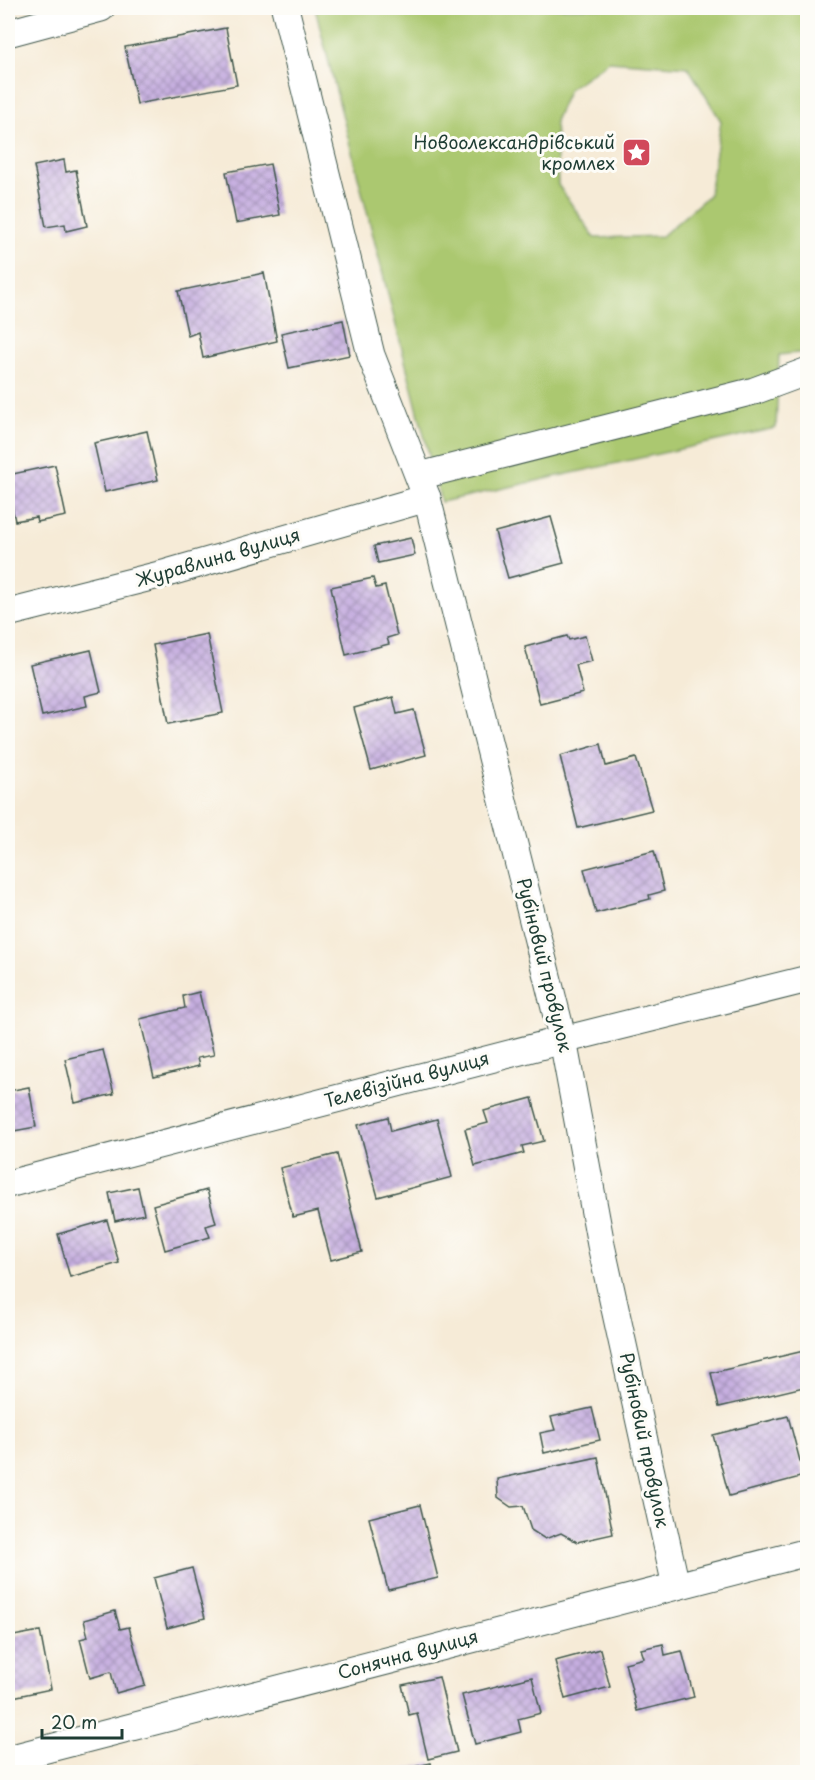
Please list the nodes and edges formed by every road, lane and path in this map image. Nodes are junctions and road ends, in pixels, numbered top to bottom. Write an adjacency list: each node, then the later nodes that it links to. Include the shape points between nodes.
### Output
1 (101, 8): 3 (street)
2 (285, 8): 5 (street, Рубіновий провулок, via 371,355)
3 (8, 33)
4 (807, 370): 5 (street, Журавлина вулиця, via 754,391)
5 (423, 487): 6 (street, Журавлина вулиця, via 167,573); 8 (street, Рубіновий провулок)
6 (8, 613)
7 (807, 979): 8 (street, Телевізійна вулиця)
8 (563, 1040): 9 (street, Телевізійна вулиця); 11 (street, Рубіновий провулок, via 601,1245)
9 (8, 1184)
10 (807, 1552): 11 (street, Сонячна вулиця)
11 (676, 1586): 12 (street, Сонячна вулиця)
12 (8, 1759)

